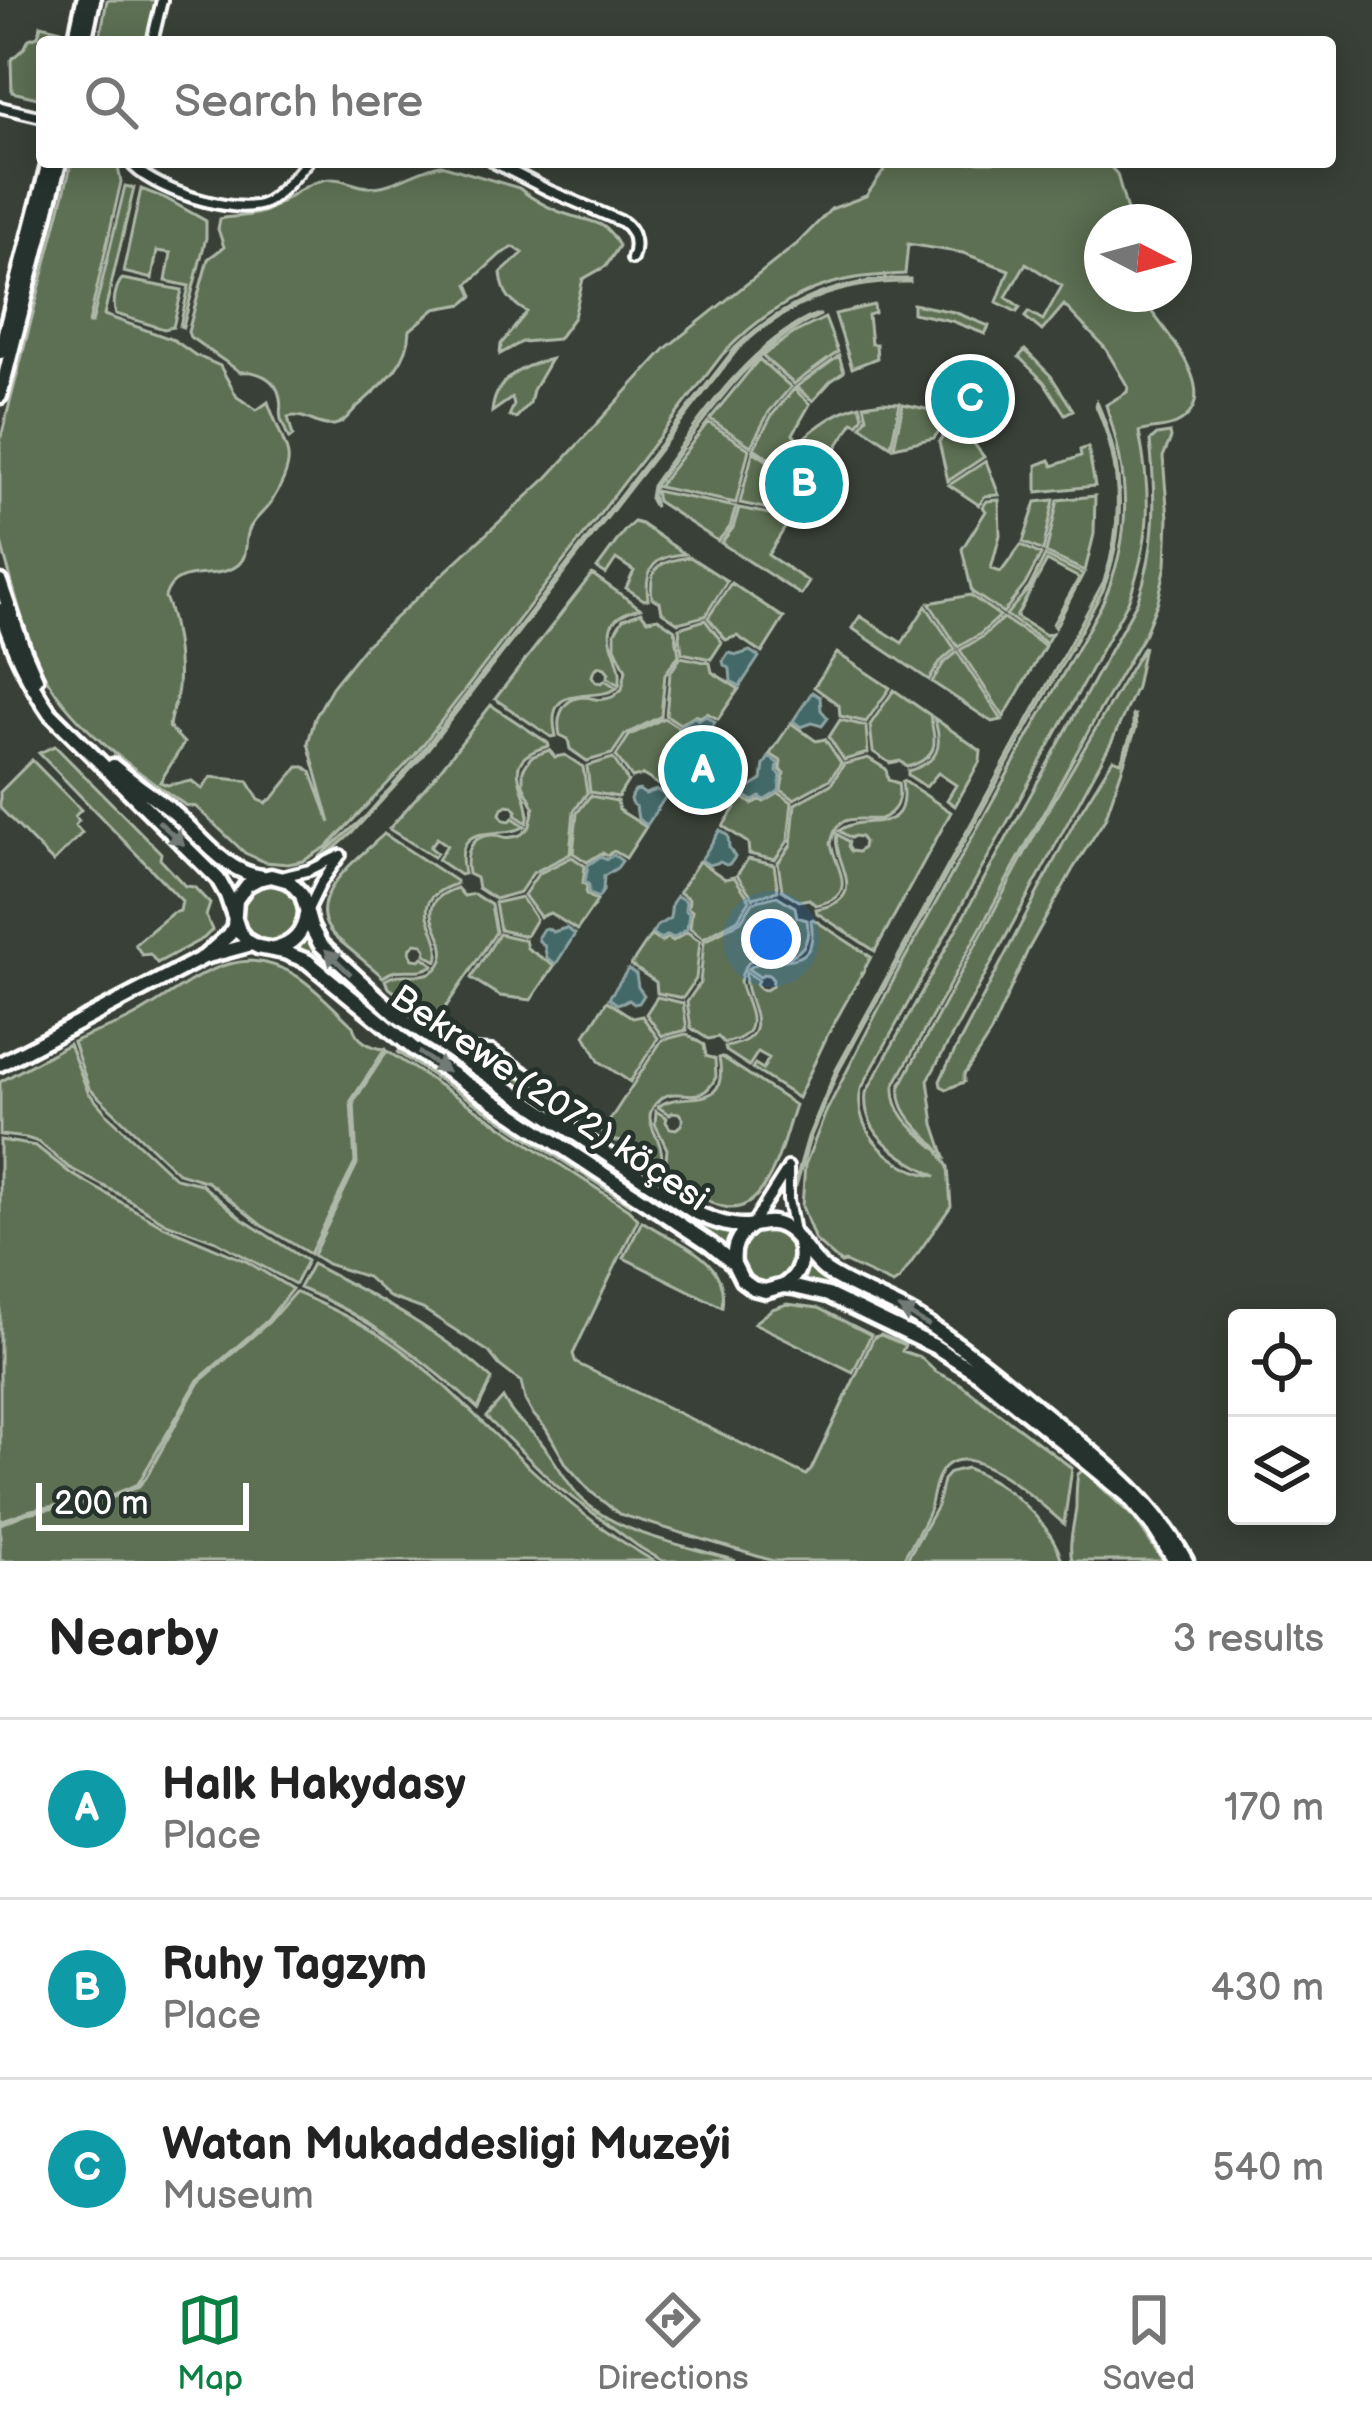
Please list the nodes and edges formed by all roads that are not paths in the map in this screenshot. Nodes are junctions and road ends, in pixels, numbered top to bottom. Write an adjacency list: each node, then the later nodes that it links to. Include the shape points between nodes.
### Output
1 (88, 0): 3 (main road)
2 (162, 0): 4 (street)
3 (81, 36)
4 (153, 36)
5 (0, 107): 6 (street)
6 (36, 116)
7 (47, 168): 13 (main road)
8 (57, 168): 14 (main road)
9 (136, 168): 10 (street, via 147,179 236,208 269,200)
10 (301, 168)
11 (505, 168): 12 (street, via 623,222 634,241)
12 (632, 259)
13 (0, 352)
14 (0, 392)
15 (0, 582): 17 (main road, Bekrewe (2072) köçesi, via 23,650 56,708 224,860 245,874)
16 (0, 610): 18 (main road, one-way to 18, via 50,713 218,879)
17 (271, 877): 18 (main road, via 243,889); 19 (main road, Bekrewe (2072) köçesi, via 298,890); 19 (street, via 341,855)
18 (234, 913): 20 (main road); 22 (main road, via 229,935)
19 (307, 913): 21 (main road, via 293,941); 23 (main road, Bekrewe (2072) köçesi, one-way to 19, via 328,954)
20 (252, 944): 21 (main road, Bekrewe (2072) köçesi); 22 (main road)
21 (270, 949): 28 (main road, Bekrewe (2072) köçesi, one-way to 28, via 308,961 412,1048)
22 (204, 957): 24 (main road)
23 (446, 1049): 25 (main road, Bekrewe (2072) köçesi); 25 (street, via 492,1051 560,1096)
24 (0, 1064)
25 (575, 1135): 26 (main road, Bekrewe (2072) köçesi, via 694,1212)
26 (751, 1226): 27 (main road, Bekrewe (2072) köçesi, via 775,1223); 27 (street, via 788,1167); 28 (main road, Bekrewe (2072) köçesi, via 737,1239)
27 (797, 1240): 29 (main road, via 799,1268); 31 (main road, Bekrewe (2072) köçesi, one-way to 27, via 1134,1488 1065,1430 937,1330 828,1272)
28 (734, 1264): 29 (main road, Bekrewe (2072) köçesi, via 753,1288)
29 (783, 1286): 30 (main road, Bekrewe (2072) köçesi, via 841,1300 979,1374 1127,1495)
30 (1175, 1561)
31 (1186, 1561)

